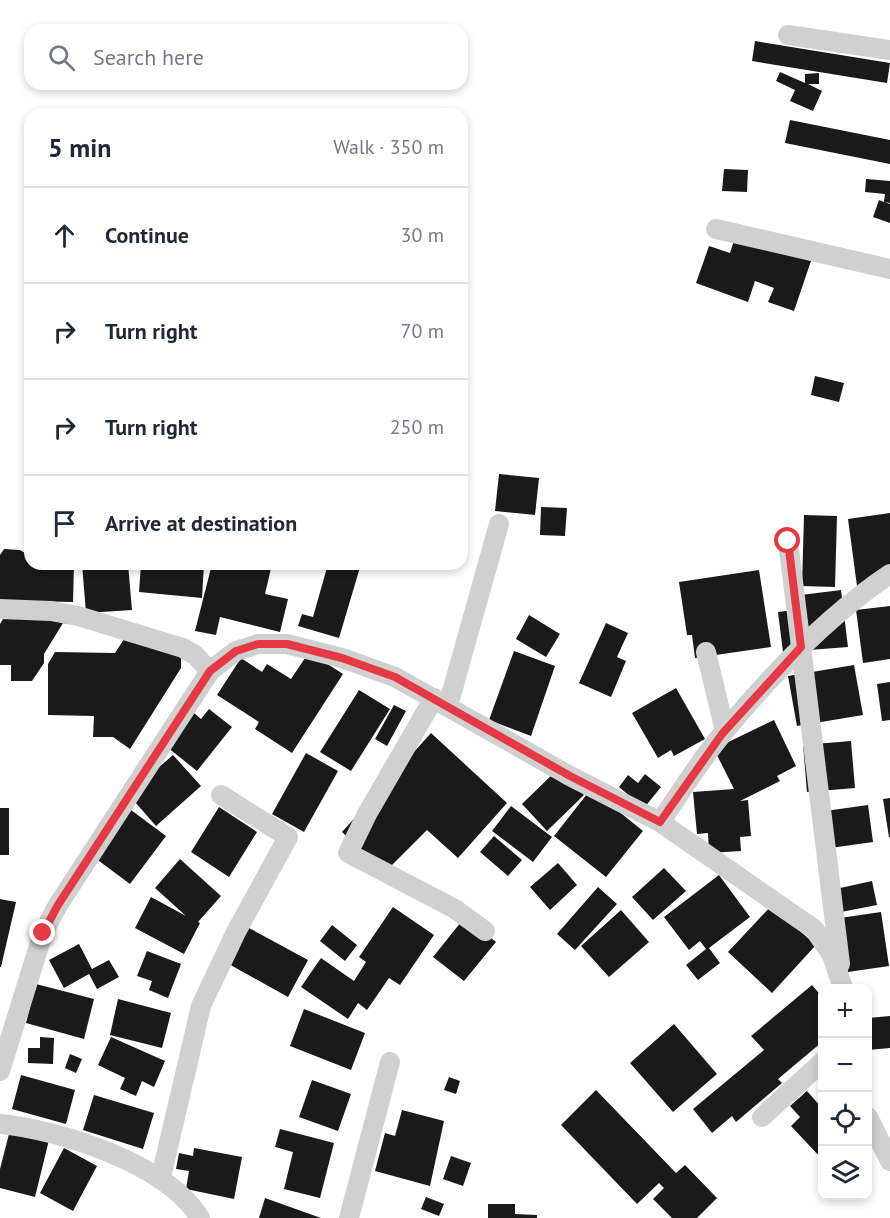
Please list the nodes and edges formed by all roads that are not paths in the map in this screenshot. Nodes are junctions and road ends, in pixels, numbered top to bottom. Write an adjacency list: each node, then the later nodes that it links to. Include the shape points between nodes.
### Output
1 (788, 35): 2 (street)
2 (890, 50)
3 (716, 229): 4 (street)
4 (890, 269)
5 (499, 524): 12 (street)
6 (788, 541): 9 (street)
7 (890, 574): 9 (street, via 862,592)
8 (0, 609): 11 (street, via 78,616 183,648)
9 (801, 647): 13 (street); 18 (street)
10 (706, 651): 13 (street)
11 (210, 671): 12 (street, via 236,651 258,644 287,644 395,677); 21 (street, via 43,933)
12 (441, 702): 15 (street); 16 (street, via 367,814 348,853 455,909)
13 (725, 731): 15 (street)
14 (221, 795): 26 (street, via 288,837 201,1006)
15 (660, 822): 17 (street, via 814,929 832,955)
16 (485, 931)
17 (841, 984)
18 (842, 984)
19 (390, 1062): 28 (street)
20 (818, 1066): 22 (street)
21 (0, 1071)
22 (762, 1117)
23 (0, 1124): 26 (street, via 33,1127 130,1161)
24 (872, 1127): 25 (street)
25 (890, 1161)
26 (162, 1177): 27 (street, via 190,1201)
27 (200, 1218)
28 (349, 1218)

